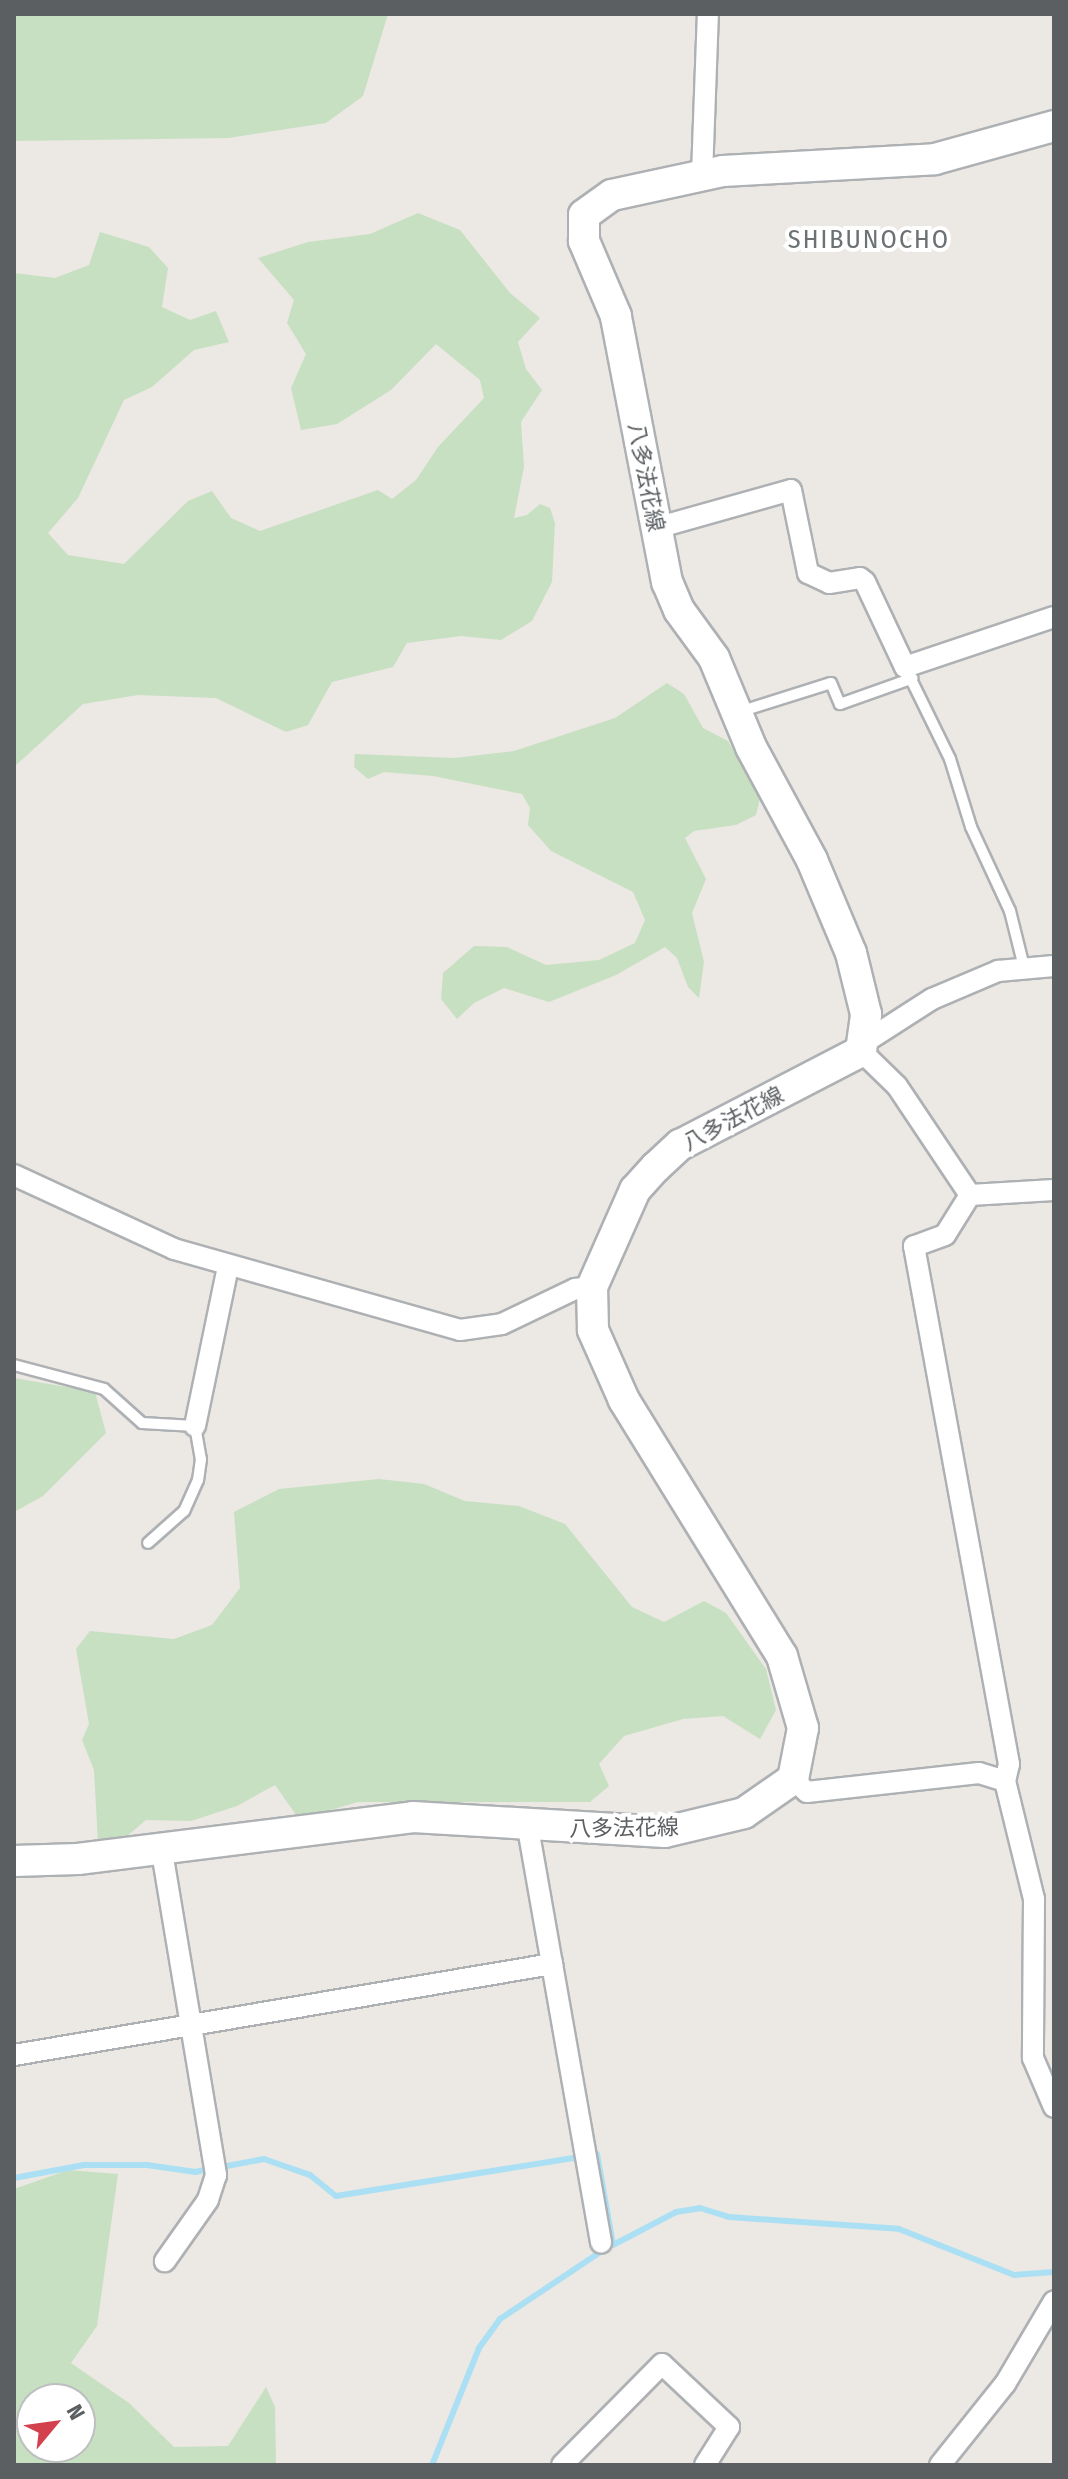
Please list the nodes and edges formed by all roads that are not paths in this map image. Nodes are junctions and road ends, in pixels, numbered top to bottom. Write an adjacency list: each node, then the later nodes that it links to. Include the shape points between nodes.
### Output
1 (708, 14): 3 (street)
2 (1054, 126): 3 (main road, 八多法花線, via 935,159)
3 (702, 175): 4 (main road, 八多法花線, via 612,195 584,215 584,241 616,316)
4 (656, 528): 6 (street, via 791,490 808,573 829,583 860,578 865,582); 7 (main road, 八多法花線, via 679,610 714,658)
5 (1054, 617): 6 (street)
6 (909, 672): 7 (lane, via 840,704 831,683); 9 (lane, via 1010,911)
7 (737, 713): 10 (main road, 八多法花線, via 812,860 851,953 866,1014)
8 (1054, 966): 9 (street)
9 (1024, 967): 10 (street, via 998,971 932,999)
10 (863, 1046): 13 (street, via 897,1086); 15 (main road, 八多法花線, via 680,1145 635,1190)
11 (14, 1175): 14 (street, via 174,1249)
12 (1054, 1190): 13 (street)
13 (970, 1195): 20 (street, via 945,1235 914,1246 1009,1764)
14 (228, 1267): 15 (street, via 460,1330 502,1324 575,1289); 17 (street)
15 (592, 1287): 19 (main road, 八多法花線, via 593,1330 624,1400 782,1656 803,1728)
16 (14, 1365): 17 (lane, via 104,1389 142,1423)
17 (195, 1426): 18 (lane, via 201,1459 198,1480 184,1511)
18 (148, 1543)
19 (793, 1779): 20 (street, via 807,1792 979,1773); 21 (main road, 八多法花線, via 744,1813 710,1824 665,1832)
20 (1005, 1781): 24 (street)
21 (528, 1828): 22 (main road, 八多法花線, via 413,1817); 25 (street)
22 (161, 1846): 23 (main road, 八多法花線, via 78,1859); 26 (street)
23 (14, 1861)
24 (1044, 1897): 28 (street, via 1033,2058)
25 (552, 1964): 26 (street); 29 (street)
26 (192, 2025): 27 (street); 30 (street, via 215,2169 208,2200)
27 (14, 2055)
28 (1054, 2107)
29 (601, 2243)
30 (165, 2261)
31 (1054, 2301): 34 (street, via 1005,2384)
32 (562, 2465): 33 (street, via 662,2364 729,2427)
33 (705, 2465)
34 (940, 2465)

